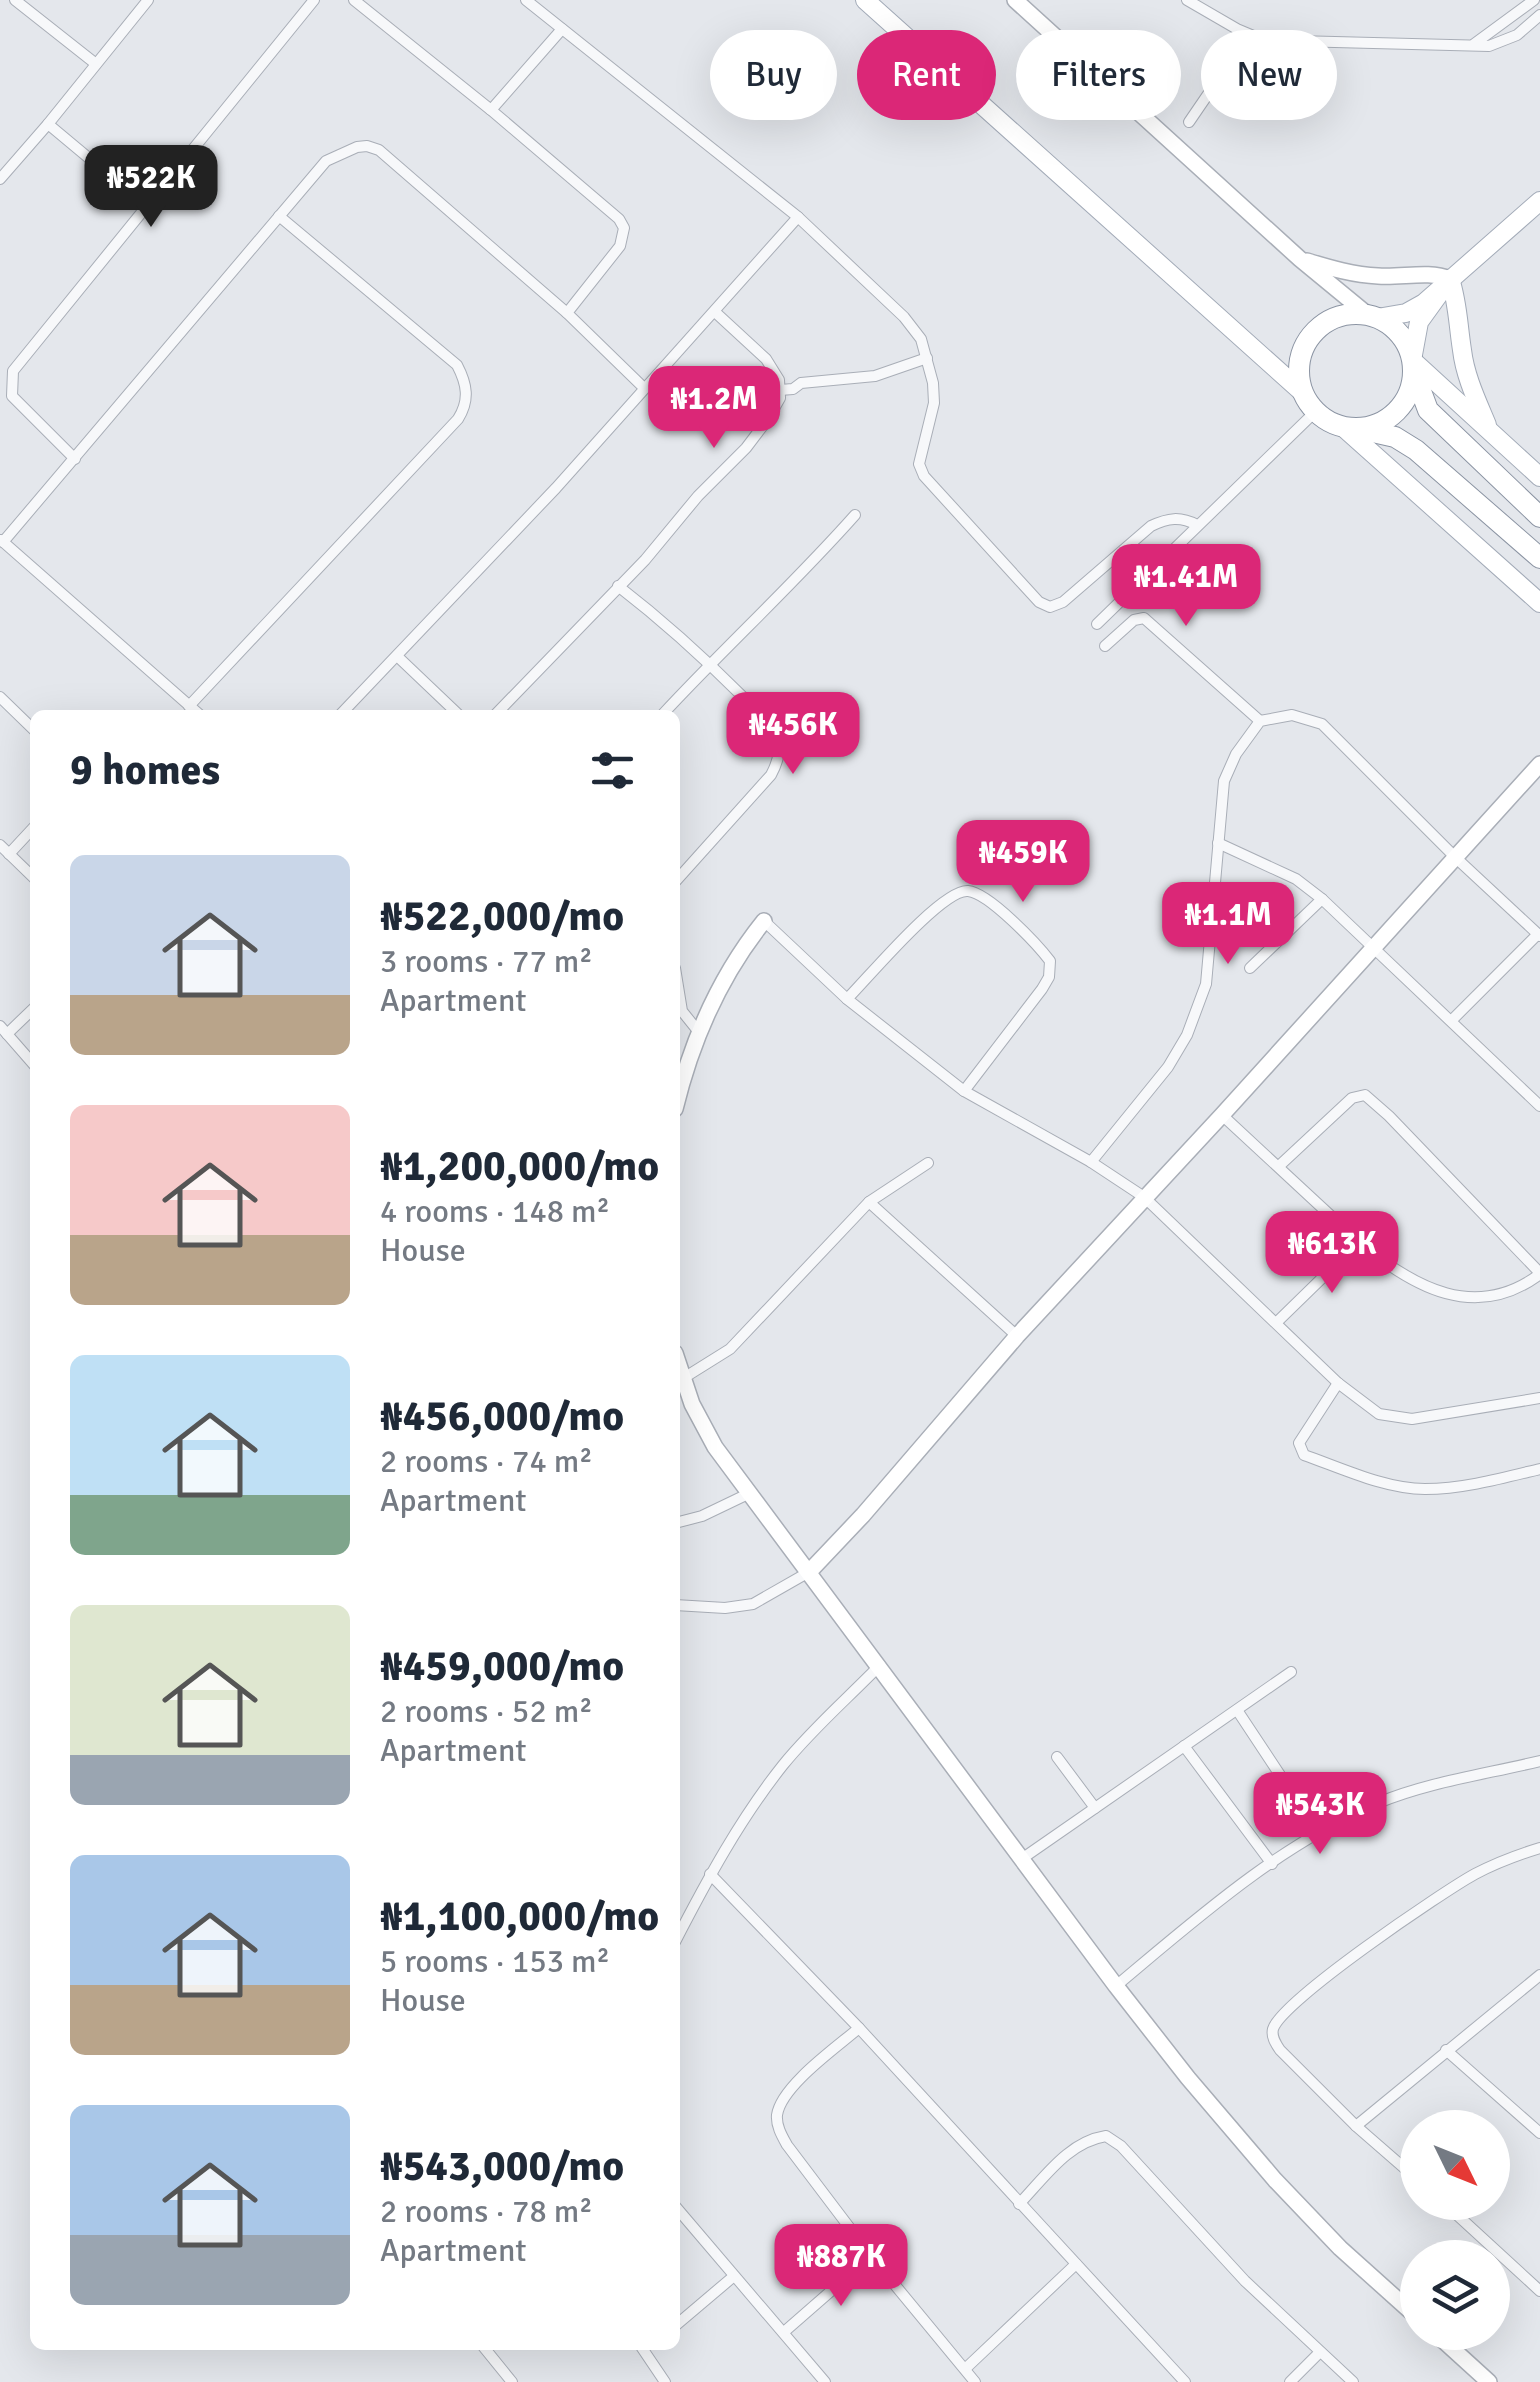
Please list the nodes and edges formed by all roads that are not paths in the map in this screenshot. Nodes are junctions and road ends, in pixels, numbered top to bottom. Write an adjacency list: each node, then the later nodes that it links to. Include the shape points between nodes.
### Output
1 (16, 0): 17 (street)
2 (148, 0): 17 (street)
3 (314, 0): 24 (street)
4 (354, 0): 19 (street)
5 (526, 0): 12 (street)
6 (865, 0): 36 (main road)
7 (1015, 0): 27 (main road)
8 (1187, 0): 13 (street)
9 (1534, 0): 16 (street)
10 (1540, 15): 11 (street)
11 (1530, 25): 14 (street); 16 (street, via 1502,42)
12 (562, 29): 19 (street); 26 (street)
13 (1236, 30)
14 (1540, 36)
15 (1337, 43): 16 (street)
16 (1474, 45)
17 (96, 64): 21 (street)
18 (1201, 105): 20 (street)
19 (491, 110): 29 (street, via 624,228 620,246)
20 (1189, 122)
21 (48, 124): 22 (street); 24 (street)
22 (0, 179)
23 (1540, 201): 28 (main road)
24 (145, 206): 40 (street, via 12,371 12,396)
25 (279, 216): 29 (street, via 326,162 368,146); 40 (street); 54 (street, via 458,365 465,408)
26 (798, 217): 30 (street); 32 (street, via 904,316)
27 (1300, 259): 28 (main road, via 1378,276 1438,274); 31 (main road)
28 (1450, 280): 31 (main road, via 1406,313); 33 (main road, via 1419,322); 39 (main road, via 1468,378)
29 (568, 312): 34 (street)
30 (715, 312): 34 (street); 35 (street, via 766,360)
31 (1373, 317): 33 (highway, via 1400,335); 36 (highway, via 1332,320 1310,338 1299,364)
32 (927, 358): 35 (street, via 875,376); 44 (street, via 934,403 919,464 924,476 1039,602 1063,602 1151,526 1185,518)
33 (1412, 365): 38 (highway, via 1407,397 1396,412 1371,426); 39 (main road); 43 (highway, via 1428,410)
34 (643, 387): 51 (street)
35 (780, 390): 47 (street, via 746,448)
36 (1302, 392): 37 (highway)
37 (1315, 412): 38 (highway); 44 (street)
38 (1348, 428): 46 (highway, via 1395,437 1416,450); 48 (main road)
39 (1489, 430): 41 (main road)
40 (75, 459): 45 (street)
41 (1540, 478)
42 (855, 516): 52 (street)
43 (1540, 517)
44 (1197, 525): 49 (street)
45 (2, 540): 54 (street)
46 (1540, 558)
47 (618, 586): 52 (street); 58 (street)
48 (1540, 602)
49 (1097, 624)
50 (1105, 646): 60 (street, via 1144,618)
51 (397, 656): 56 (street); 57 (street)
52 (709, 664): 59 (street); 68 (street, via 772,726 779,759 772,776)
53 (0, 697): 61 (street)
54 (189, 706): 55 (street)
55 (194, 710)
56 (345, 710)
57 (454, 710)
58 (500, 710)
59 (667, 710)
60 (1260, 720): 64 (street, via 1224,781); 66 (street, via 1292,715 1322,724)
61 (30, 726)
62 (1540, 764): 66 (main road)
63 (30, 830): 65 (street)
64 (1218, 843): 69 (street, via 1296,878); 85 (street, via 1206,984 1187,1036)
65 (4, 850): 67 (street)
66 (1455, 857): 71 (street); 72 (main road)
67 (30, 873)
68 (680, 877)
69 (1322, 899): 72 (street); 73 (street)
70 (764, 921): 75 (street); 79 (main road, via 738,953)
71 (1539, 935): 77 (street)
72 (1372, 947): 77 (street); 84 (main road)
73 (1250, 968)
74 (680, 999): 79 (street)
75 (847, 999): 81 (street); 81 (street, via 935,907 958,892 976,894 1050,961 1042,989)
76 (30, 1011): 78 (street)
77 (1452, 1020): 83 (street)
78 (4, 1030): 80 (street)
79 (698, 1031): 82 (main road)
80 (30, 1060)
81 (964, 1091): 85 (street)
82 (680, 1092)
83 (1540, 1106)
84 (1222, 1115): 87 (street); 88 (main road)
85 (1092, 1162): 88 (street)
86 (928, 1163): 89 (street)
87 (1278, 1166): 90 (street); 91 (street, via 1352,1098 1365,1096)
88 (1144, 1197): 92 (street); 93 (main road)
89 (869, 1202): 93 (street); 95 (street, via 730,1349)
90 (1360, 1242): 91 (street, via 1445,1294 1497,1296); 92 (street)
91 (1540, 1273)
92 (1277, 1322): 96 (street)
93 (1016, 1336): 101 (main road)
94 (680, 1372): 95 (main road)
95 (682, 1379): 99 (main road, via 716,1447)
96 (1338, 1383): 97 (street, via 1379,1414 1412,1420); 98 (street, via 1298,1443 1304,1456 1421,1489)
97 (1540, 1398)
98 (1540, 1468)
99 (750, 1493): 100 (street); 101 (main road)
100 (680, 1522)
101 (808, 1572): 102 (street, via 754,1604); 103 (main road)
102 (680, 1605)
103 (880, 1665): 112 (main road); 114 (street, via 785,1762)
104 (1291, 1672): 105 (street)
105 (1238, 1710): 106 (street); 110 (street)
106 (1184, 1746): 109 (street); 113 (street)
107 (1057, 1757): 109 (street)
108 (1540, 1761): 110 (street, via 1406,1793)
109 (1094, 1808): 112 (street)
110 (1319, 1834): 113 (street)
111 (1540, 1848): 120 (street, via 1472,1876 1320,1979 1282,2015 1273,2030 1280,2050)
112 (1023, 1858): 117 (main road)
113 (1272, 1864): 117 (street)
114 (710, 1874): 115 (street); 118 (street)
115 (680, 1932)
116 (1540, 1975): 119 (street)
117 (1116, 1986): 130 (main road, via 1276,2180)
118 (860, 2028): 123 (street); 126 (street, via 790,2089 777,2113 787,2145)
119 (1446, 2050): 120 (street); 121 (street)
120 (1356, 2126): 122 (street)
121 (1540, 2132)
122 (1400, 2164)
123 (1019, 2204): 127 (street); 136 (street, via 1072,2150 1106,2136)
124 (680, 2212): 128 (street)
125 (1462, 2220): 129 (street)
126 (872, 2256): 132 (street); 137 (street)
127 (1076, 2264): 137 (street); 142 (street)
128 (734, 2276): 131 (street); 132 (street)
129 (1540, 2292)
130 (1400, 2302)
131 (680, 2322)
132 (784, 2332): 140 (street)
133 (486, 2350): 138 (street)
134 (643, 2350): 139 (street)
135 (1454, 2350): 145 (main road)
136 (1319, 2353): 143 (street); 144 (street)
137 (965, 2369): 141 (street)
138 (512, 2382)
139 (665, 2382)
140 (824, 2382)
141 (976, 2382)
142 (1185, 2382)
143 (1290, 2382)
144 (1353, 2382)
145 (1489, 2382)

